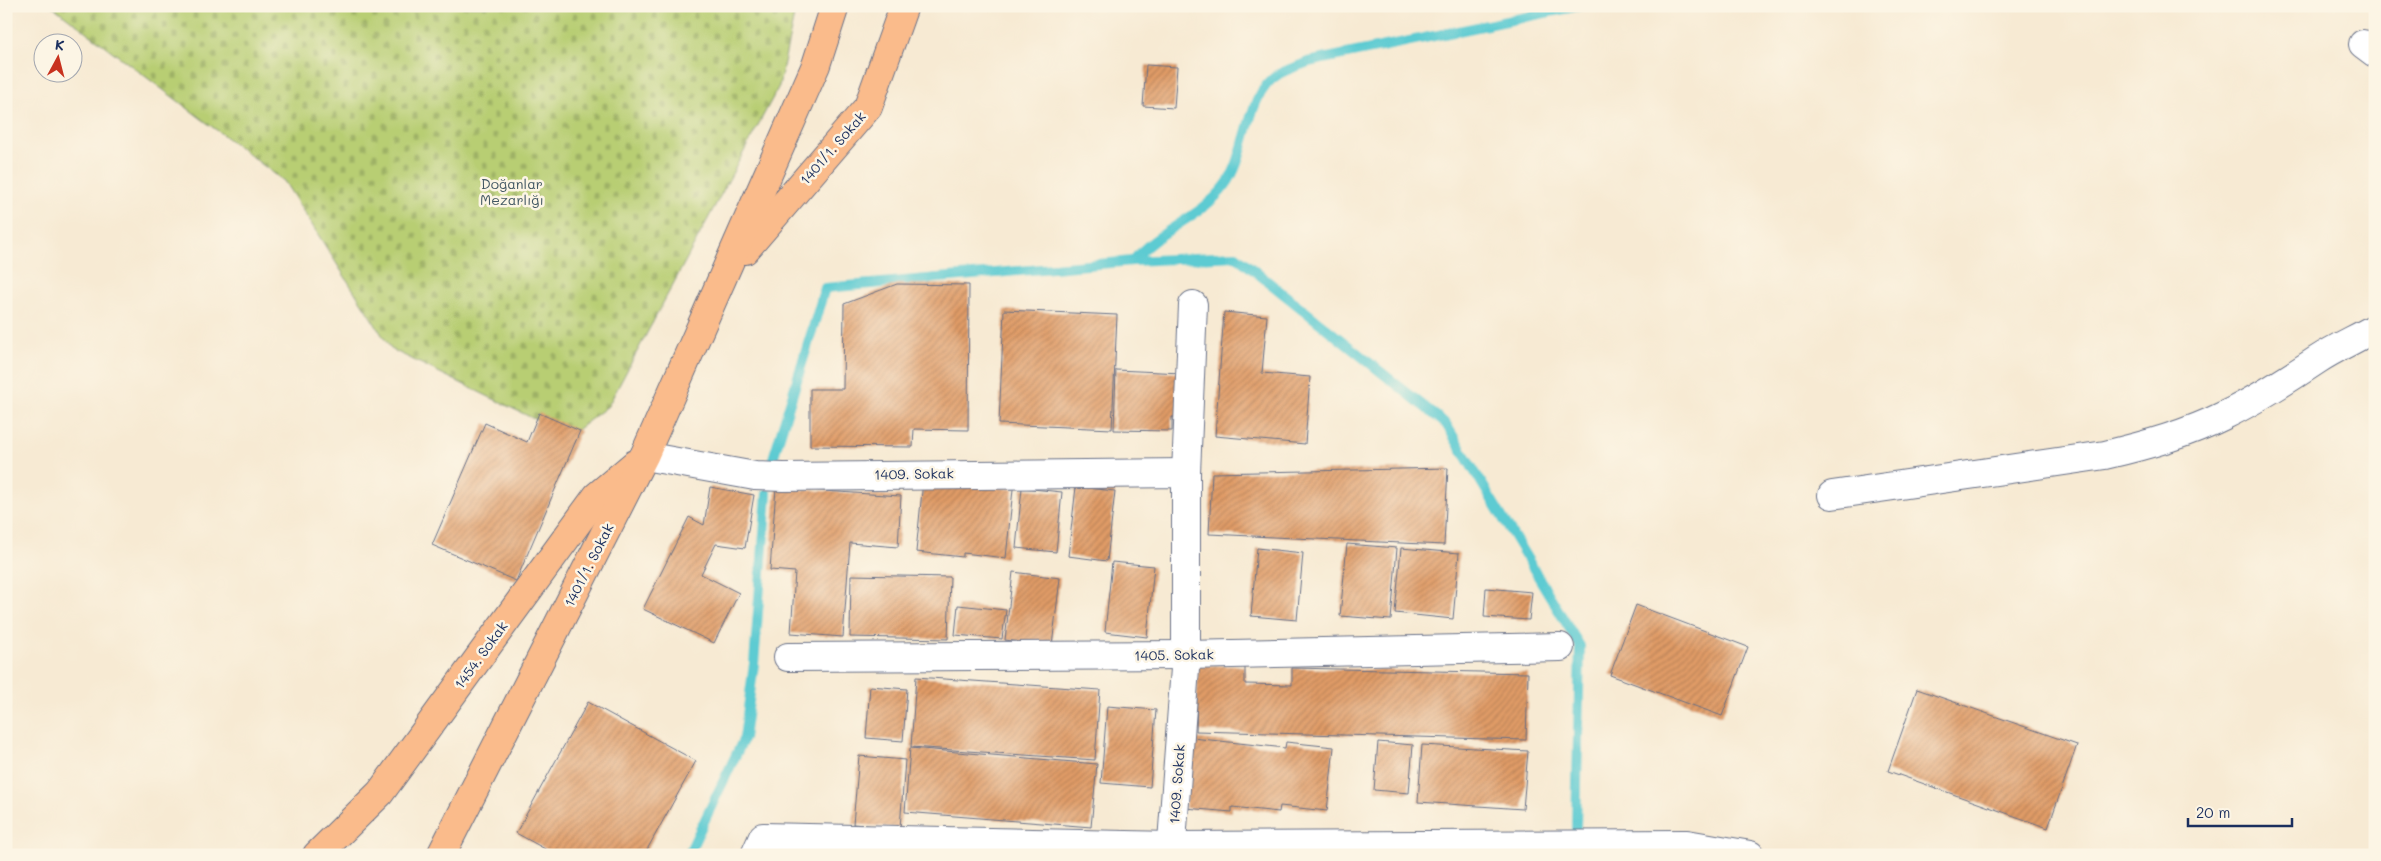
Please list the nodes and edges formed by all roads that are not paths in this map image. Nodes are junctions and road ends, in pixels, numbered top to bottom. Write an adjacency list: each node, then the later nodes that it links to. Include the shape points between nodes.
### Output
1 (835, 6): 3 (main road, 1401/1. Sokak, via 816,65)
2 (904, 6): 3 (main road, 1401/1. Sokak, via 868,107)
3 (728, 270): 6 (main road, 1401/1. Sokak)
4 (1194, 305): 7 (street, 1409. Sokak)
5 (2375, 328): 8 (street, via 2319,358 2233,412 2146,445 2105,455)
6 (644, 456): 7 (street, 1409. Sokak, via 755,476 783,477); 13 (main road, 1454. Sokak, via 598,496 380,792); 14 (main road, 1401/1. Sokak)
7 (1186, 473): 10 (street, 1409. Sokak)
8 (1832, 495)
9 (1560, 647): 10 (street, 1405. Sokak)
10 (1186, 655): 11 (street, 1405. Sokak); 12 (street, 1409. Sokak)
11 (788, 657)
12 (1172, 851): 15 (street, via 763,837); 16 (street, via 1687,844)
13 (317, 855)
14 (441, 855)
15 (755, 855)
16 (1750, 855)

